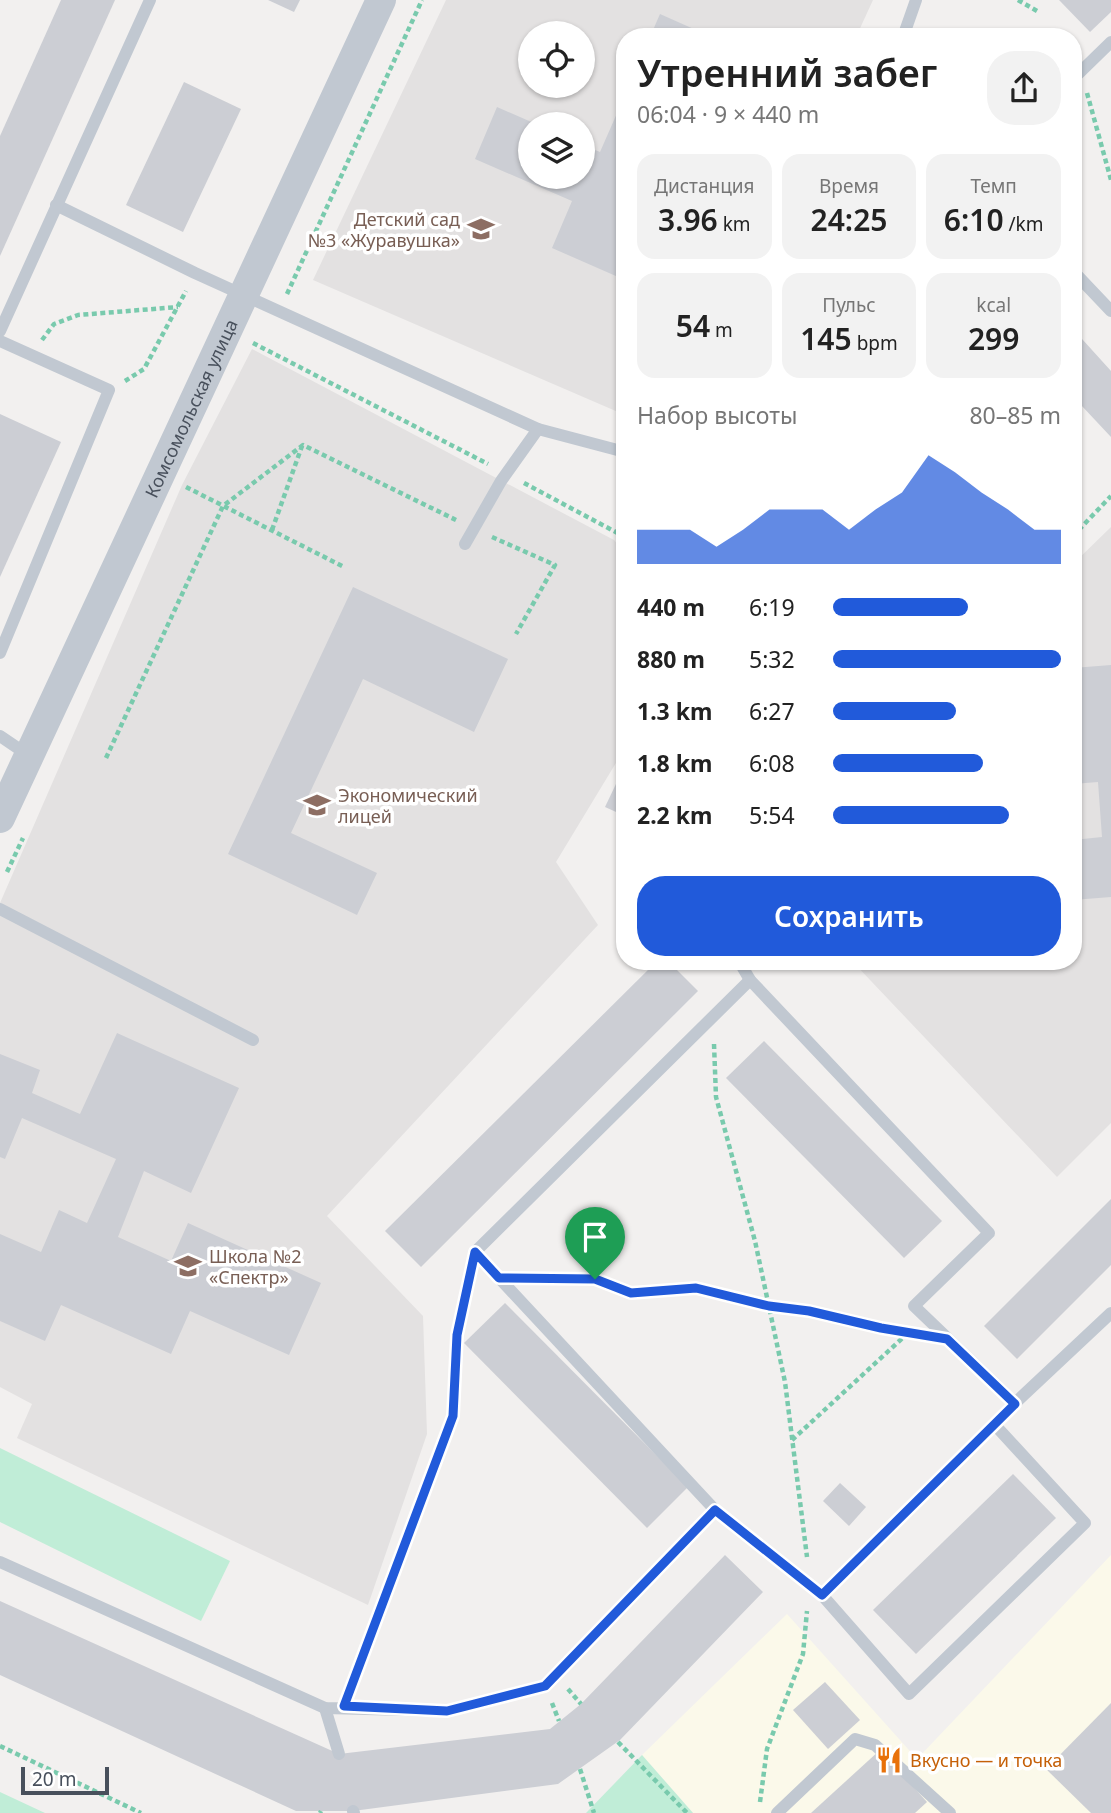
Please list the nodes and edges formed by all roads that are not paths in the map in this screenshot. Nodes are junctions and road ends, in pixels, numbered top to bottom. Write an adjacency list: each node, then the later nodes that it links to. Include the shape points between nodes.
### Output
1 (150, 0): 7 (lane)
2 (381, 0): 9 (street, Комсомольская улица)
3 (916, 0): 4 (lane)
4 (906, 28)
5 (1111, 43): 6 (lane)
6 (1082, 70)
7 (56, 205): 9 (lane); 11 (lane)
8 (1082, 280): 10 (lane)
9 (246, 294): 13 (lane); 18 (street, Комсомольская улица)
10 (1111, 311)
11 (0, 331)
12 (0, 341): 16 (lane, via 109,390)
13 (538, 429): 14 (lane); 15 (lane)
14 (616, 450)
15 (465, 544)
16 (0, 653)
17 (0, 736): 18 (lane)
18 (28, 755): 19 (street, Комсомольская улица)
19 (0, 818)
20 (0, 909): 23 (lane)
21 (744, 970): 22 (lane)
22 (750, 980): 25 (lane, via 989,1233 914,1306); 27 (lane, via 475,1252)
23 (253, 1040)
24 (1111, 1312): 25 (lane)
25 (1015, 1404): 26 (lane)
26 (994, 1424): 29 (lane); 29 (lane, via 1085,1523 909,1694)
27 (715, 1510): 29 (lane); 30 (lane, via 545,1686 447,1711)
28 (0, 1562): 30 (lane)
29 (822, 1595)
30 (325, 1708): 31 (lane)
31 (339, 1754)
32 (777, 1813): 33 (lane, via 855,1738 875,1745)
33 (950, 1813)

